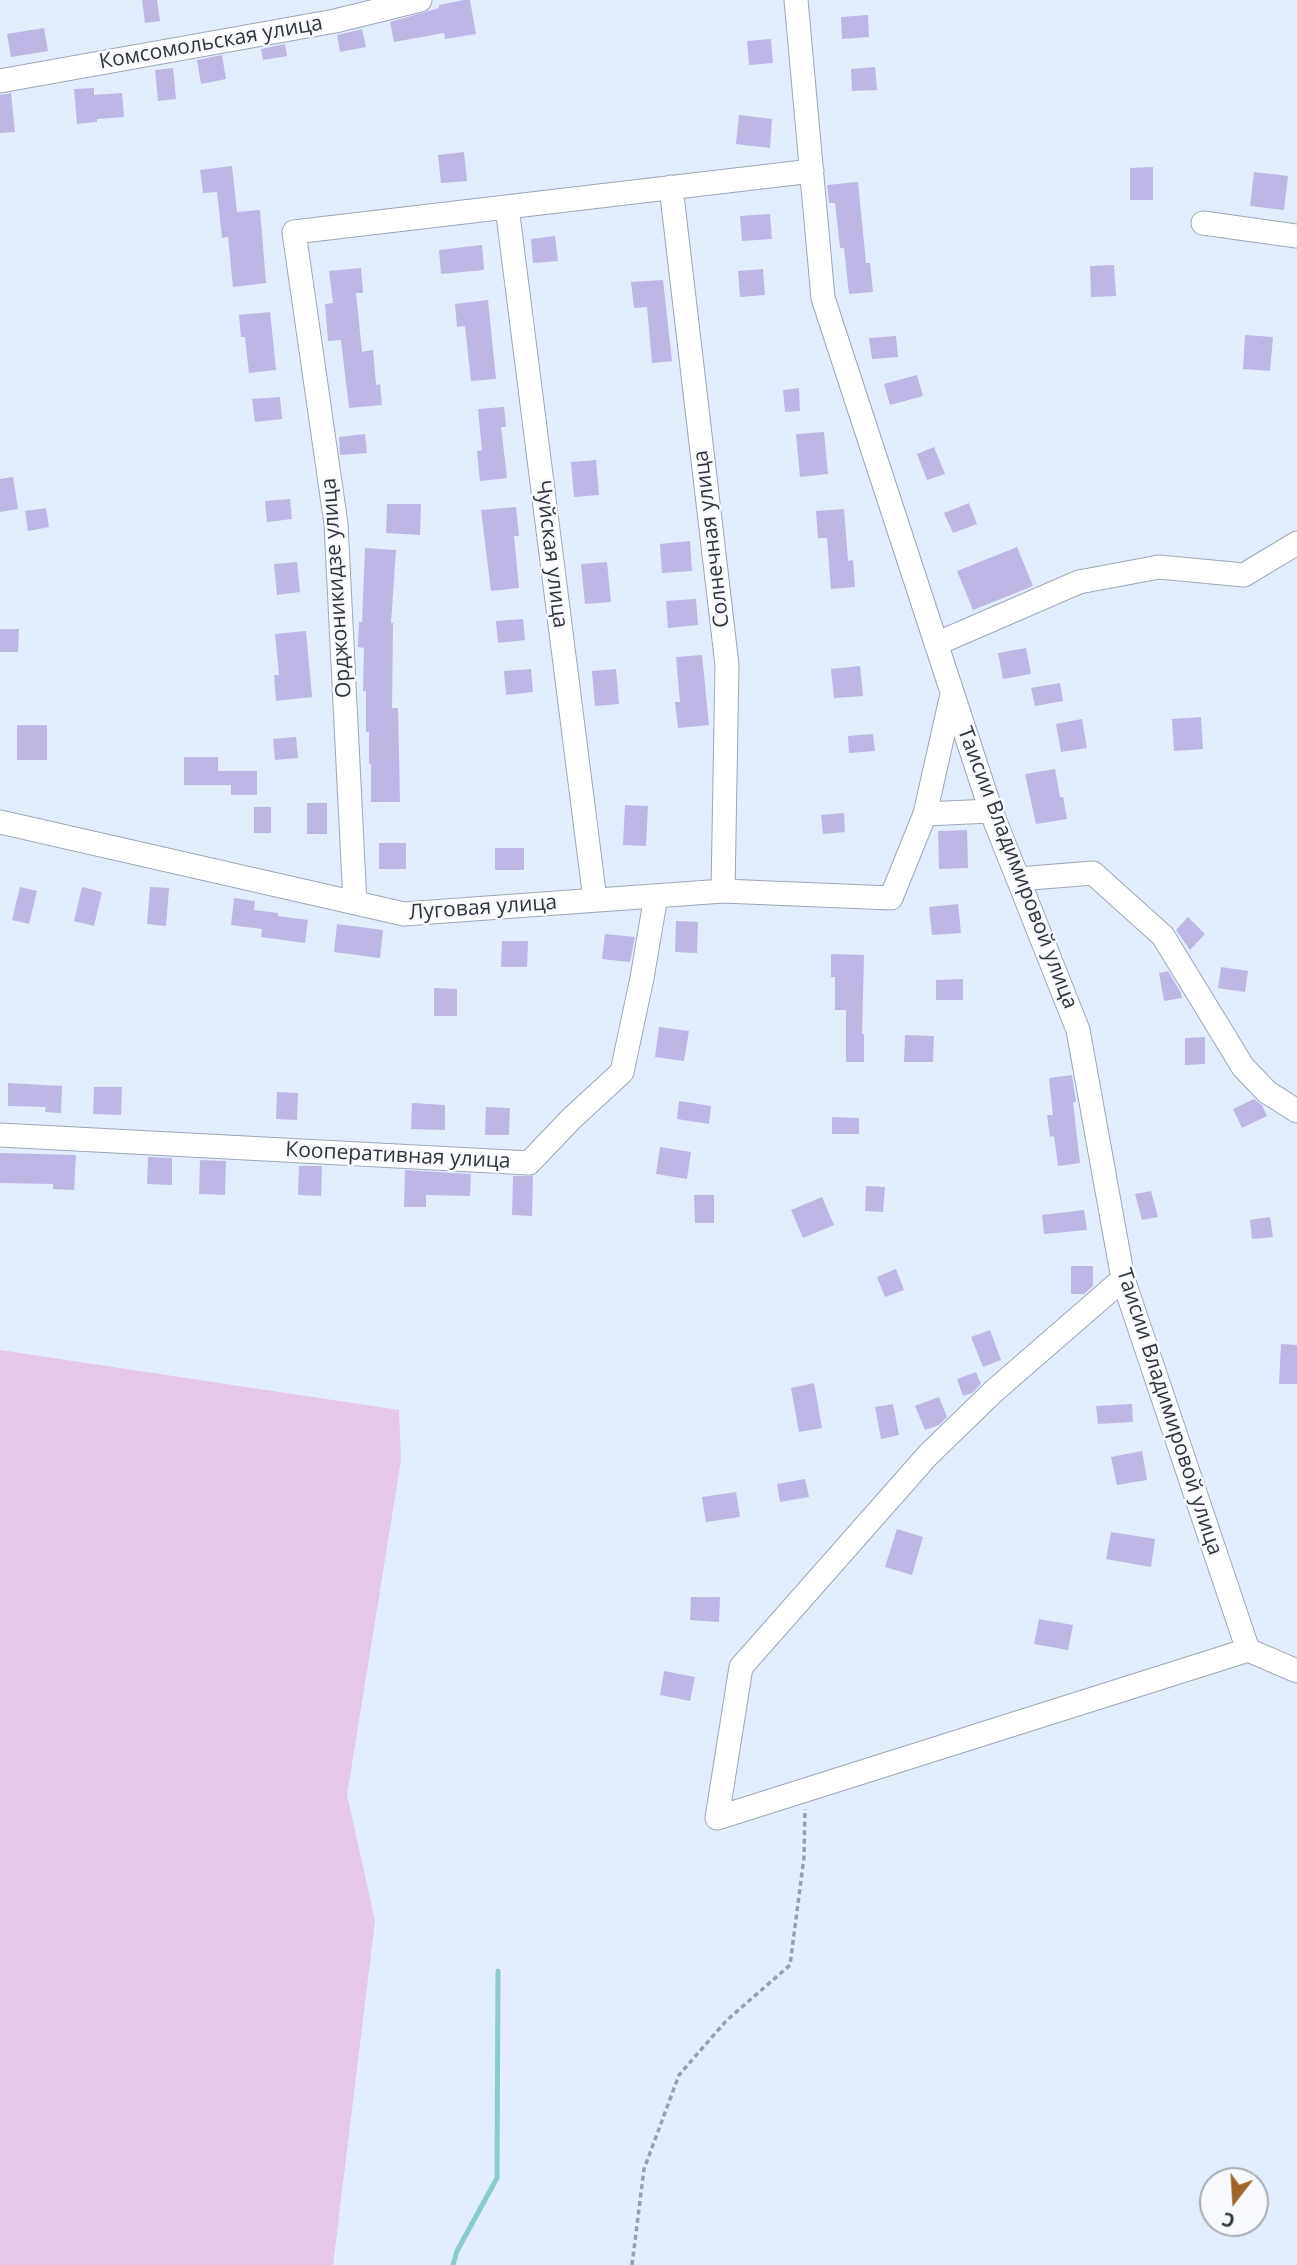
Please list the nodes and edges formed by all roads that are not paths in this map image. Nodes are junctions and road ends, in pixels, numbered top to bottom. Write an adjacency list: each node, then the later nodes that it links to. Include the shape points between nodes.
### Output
1 (420, 0): 3 (street, Комсомольская улица, via 335,21)
2 (796, 0): 4 (street, Таисии Владимировой улица)
3 (0, 81)
4 (812, 171): 5 (street); 10 (street, Таисии Владимировой улица, via 823,298)
5 (671, 187): 6 (street); 16 (street, Солнечная улица, via 727,665)
6 (508, 207): 18 (street, Чуйская улица); 19 (street, Орджоникидзе улица, via 294,232 336,524)
7 (1203, 223): 8 (street)
8 (1297, 236)
9 (1297, 543): 10 (street, via 1244,575 1158,566 1079,582)
10 (936, 644): 11 (street, Таисии Владимировой улица)
11 (952, 694): 12 (street, Таисии Владимировой улица); 13 (street)
12 (991, 811): 13 (street); 15 (street, Таисии Владимировой улица)
13 (925, 814): 16 (street, Луговая улица, via 891,898)
14 (0, 822): 19 (street, Луговая улица)
15 (1018, 879): 20 (street, via 1093,873 1163,936 1243,1067 1267,1092); 22 (street, Таисии Владимировой улица, via 1078,1030)
16 (723, 891): 17 (street, Луговая улица)
17 (656, 896): 18 (street, Луговая улица); 21 (street, Кооперативная улица, via 622,1072 529,1163)
18 (595, 900): 19 (street, Луговая улица, via 404,914)
19 (355, 903)
20 (1297, 1111)
21 (0, 1135)
22 (1123, 1279): 23 (street, Таисии Владимировой улица); 23 (street, via 928,1455 741,1667 717,1818)
23 (1248, 1650): 24 (street)
24 (1297, 1671)

